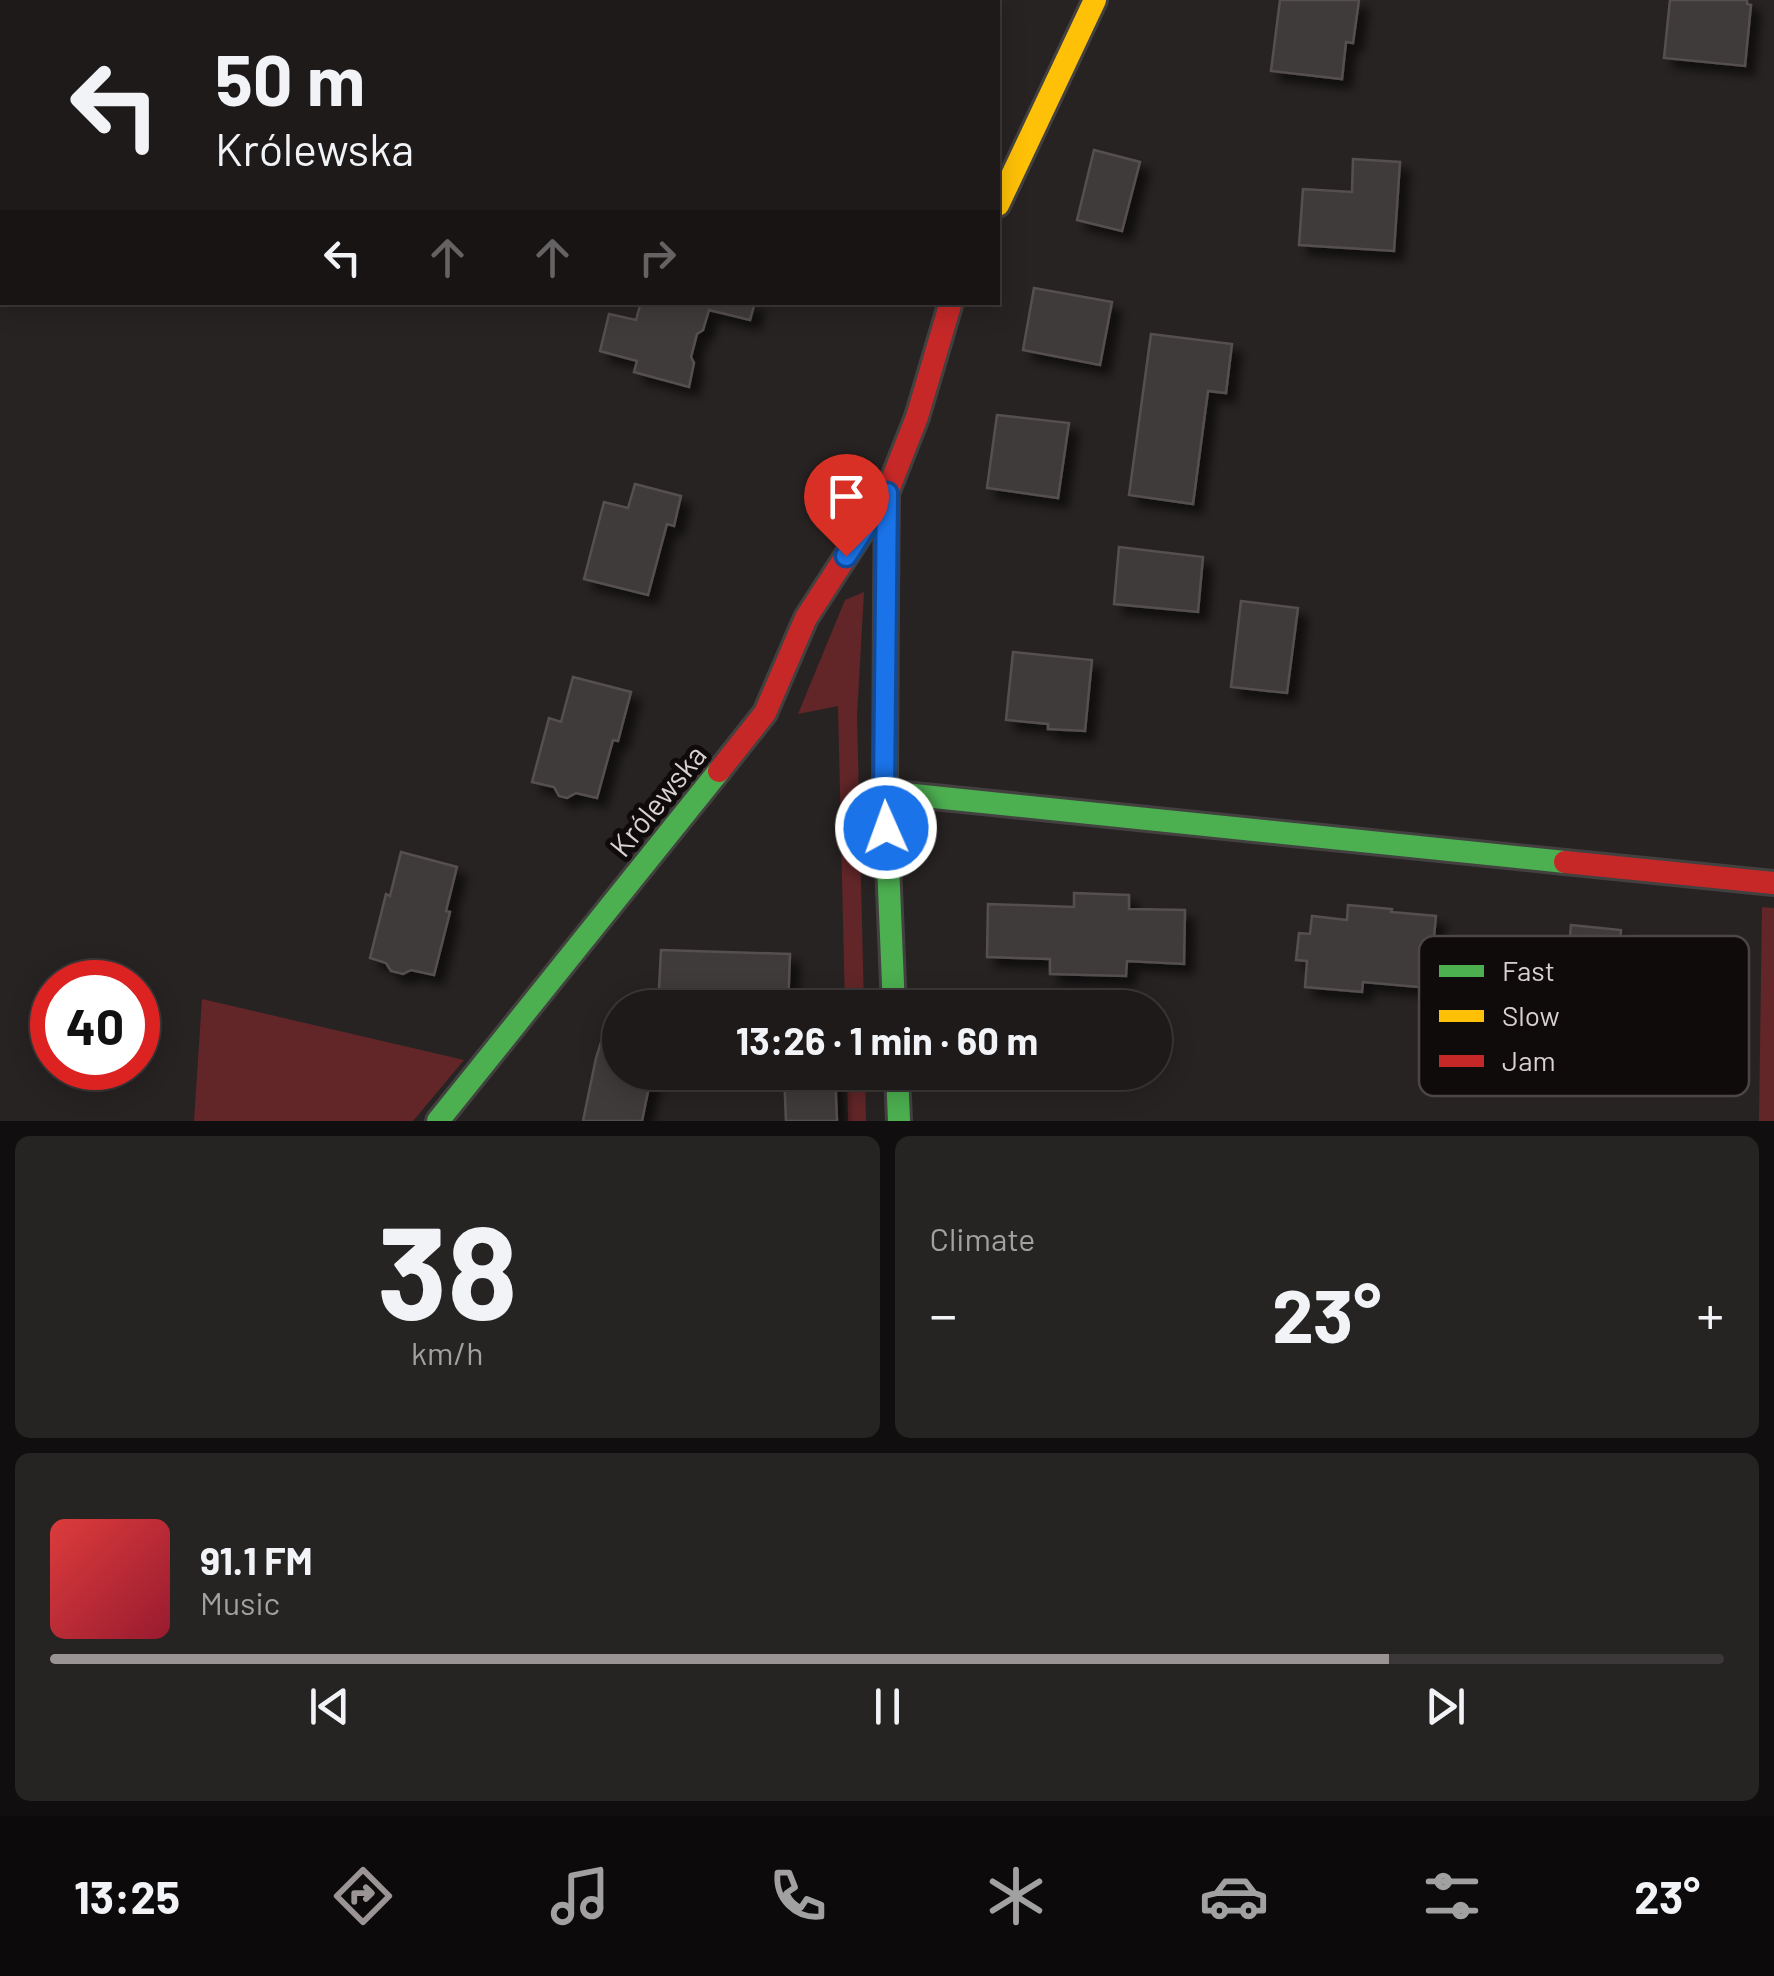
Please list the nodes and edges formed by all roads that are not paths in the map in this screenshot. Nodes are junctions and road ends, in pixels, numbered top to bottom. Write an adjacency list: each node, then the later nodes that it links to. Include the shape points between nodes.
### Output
1 (1095, 0): 2 (street)
2 (1000, 201)
3 (950, 305): 4 (street)
4 (887, 493): 5 (street); 9 (street, Królewska, via 806,618 765,713)
5 (884, 792): 6 (street); 7 (street)
6 (1774, 883)
7 (893, 990)
8 (898, 1090): 10 (street)
9 (438, 1121)
10 (899, 1121)

